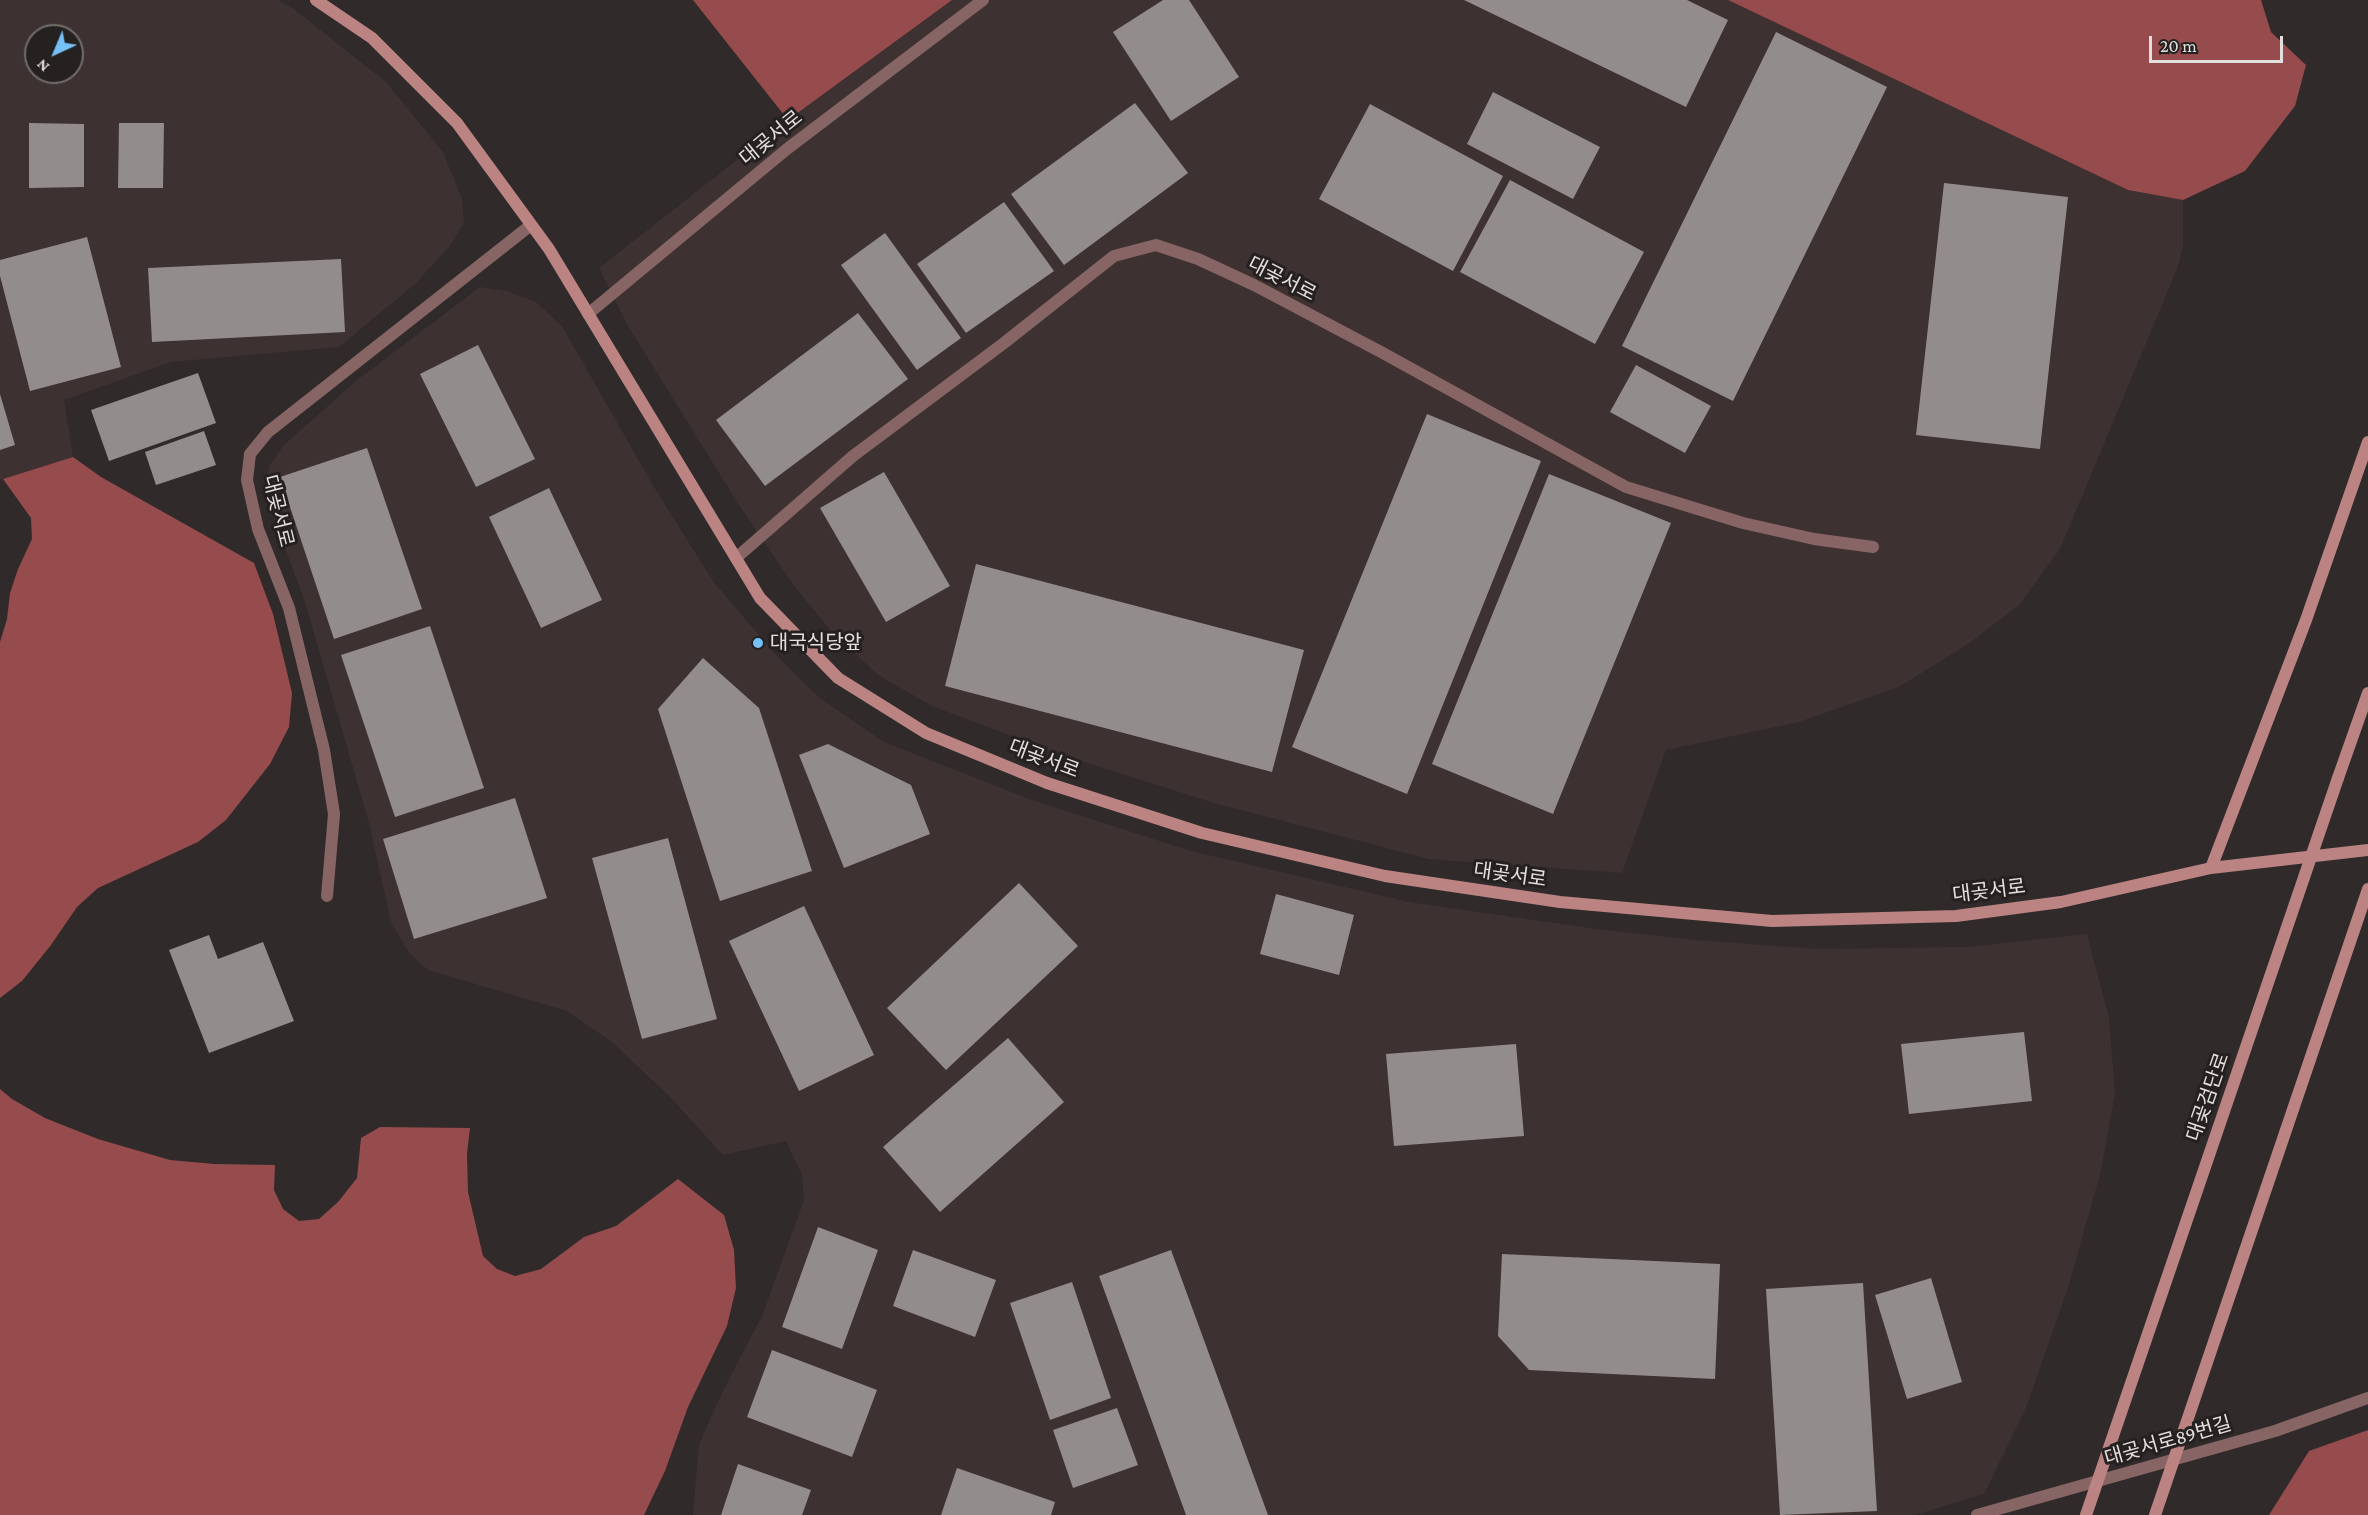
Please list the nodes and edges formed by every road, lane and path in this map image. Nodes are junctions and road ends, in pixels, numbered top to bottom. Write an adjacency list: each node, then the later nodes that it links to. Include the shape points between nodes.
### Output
1 (316, 0): 3 (street, 대곶서로, via 372,38 457,123)
2 (984, 0): 4 (lane, 대곶서로, via 787,149)
3 (531, 225): 4 (street, 대곶서로); 12 (lane, 대곶서로, via 268,432 250,454 247,480 258,529 289,608 324,750 334,814)
4 (588, 314): 7 (street, 대곶서로)
5 (2368, 442): 10 (street, via 2306,620)
6 (1873, 547): 7 (lane, 대곶서로, via 1743,523 1626,487 1254,285 1156,245 1114,256 853,456)
7 (736, 558): 10 (street, 대곶서로, via 760,598 838,678 926,733 1047,783 1202,833 1385,876 1560,902 1772,921 1956,916 2061,902)
8 (2368, 693): 15 (street, 대곶검단로, bridge)
9 (2368, 850): 10 (street, 대곶서로)
10 (2211, 868)
11 (2368, 890): 16 (street, bridge)
12 (327, 896)
13 (2368, 1398): 14 (lane, 대곶서로89번길, via 2275,1431)
14 (1977, 1515)
15 (2086, 1515)
16 (2155, 1515)

